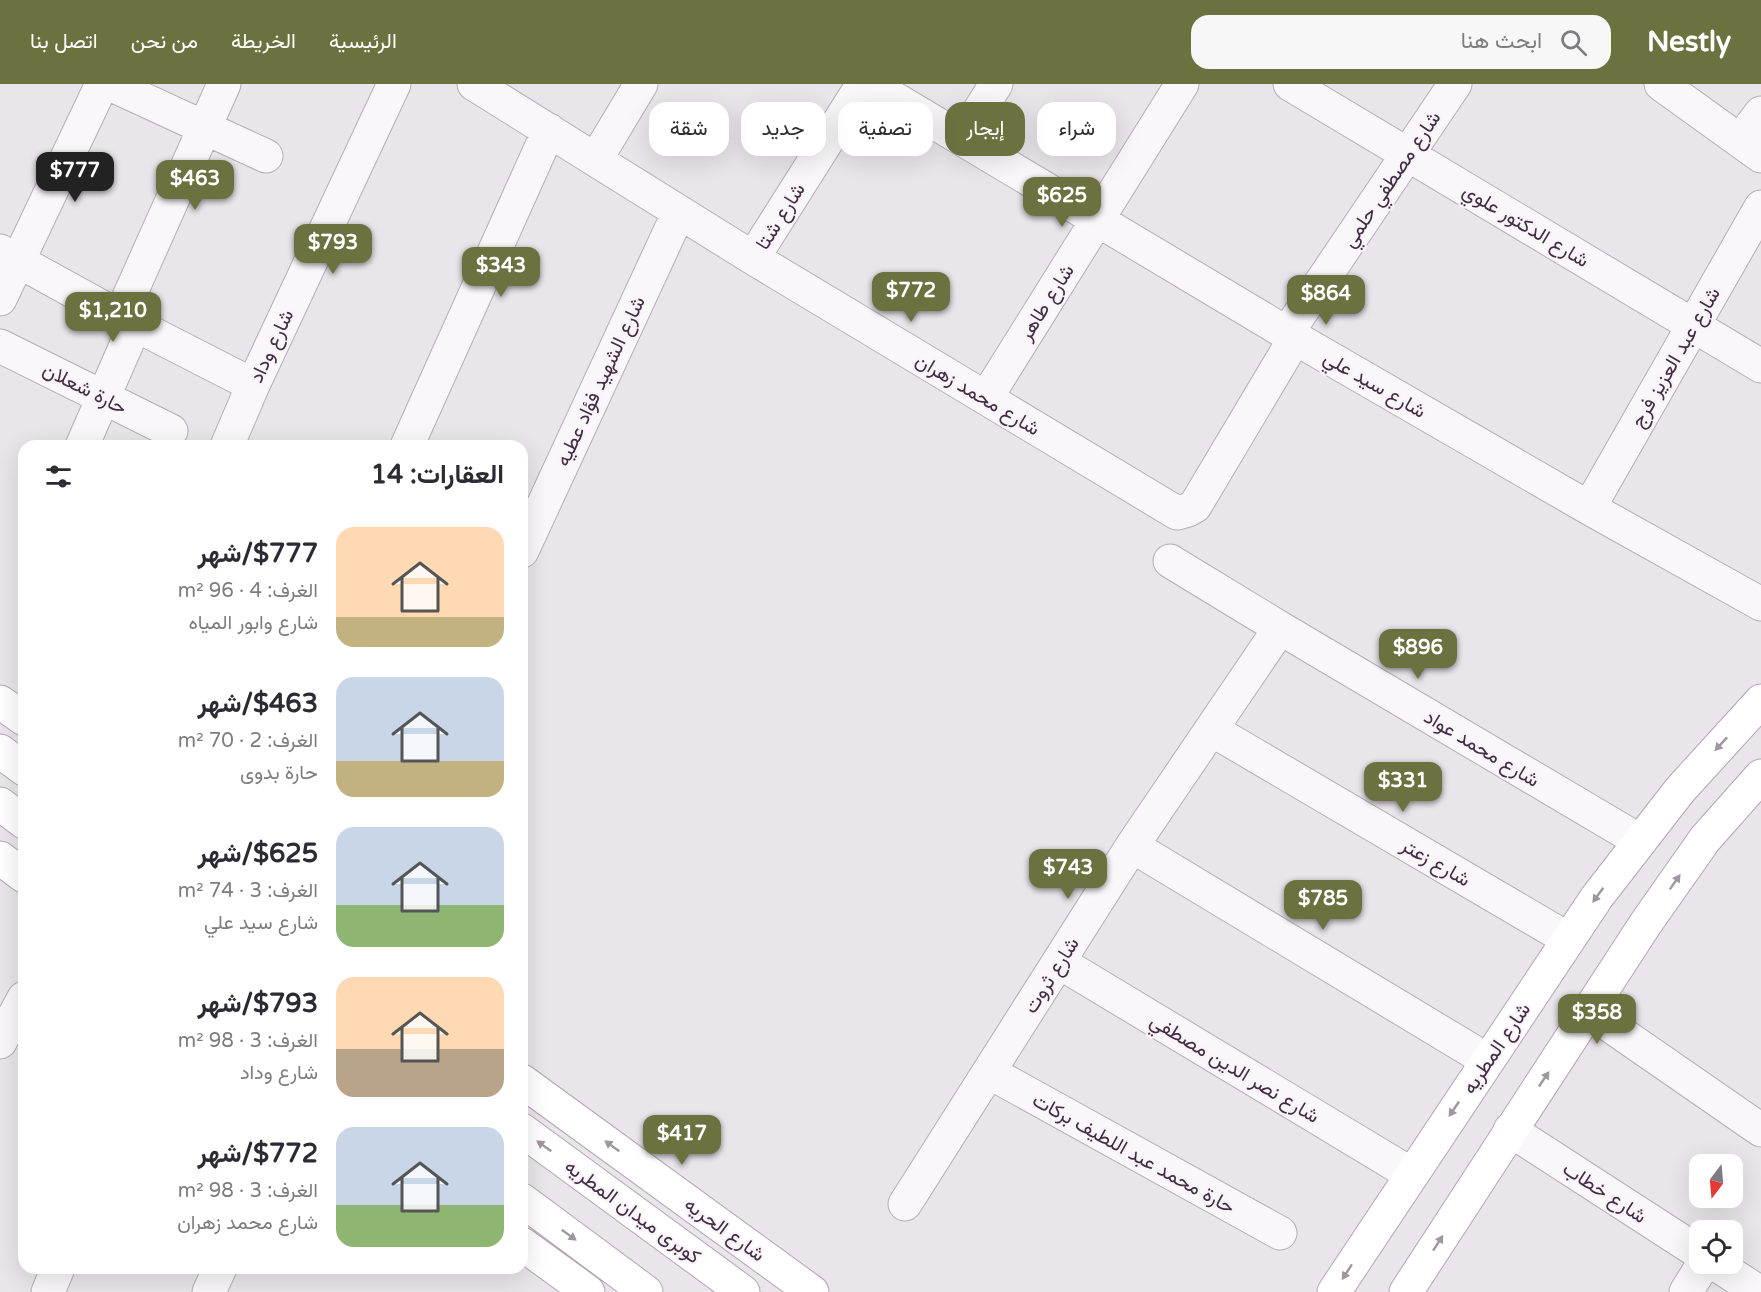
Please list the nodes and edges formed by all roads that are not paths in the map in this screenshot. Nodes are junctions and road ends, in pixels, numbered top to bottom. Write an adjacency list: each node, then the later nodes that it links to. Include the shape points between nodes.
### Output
1 (102, 84): 27 (street)
2 (110, 84): 16 (street)
3 (224, 84): 16 (street)
4 (394, 84): 35 (street, شارع وداد)
5 (474, 84): 18 (street, شارع محمد زهران)
6 (641, 84): 23 (street)
7 (863, 84): 28 (street, شارع شتا)
8 (870, 84): 17 (street, شارع سيد علي)
9 (996, 84): 14 (street)
10 (1182, 84): 26 (street, شارع طاهر)
11 (1290, 84): 20 (street, شارع الدكتور علوي)
12 (1455, 84): 20 (street, شارع مصطفي حلمي)
13 (1661, 84): 19 (street)
14 (985, 102)
15 (1761, 113): 19 (street)
16 (205, 128): 21 (street); 30 (street)
17 (945, 129)
18 (549, 130): 23 (street, شارع محمد زهران); 41 (street)
19 (1751, 148)
20 (1407, 154): 31 (street, شارع الدكتور علوي); 32 (street, شارع مصطفي حلمي)
21 (266, 156)
22 (991, 156): 26 (street, شارع سيد علي)
23 (596, 159): 25 (street, شارع محمد زهران)
24 (1761, 207): 31 (street, شارع عبد العزيز فرج)
25 (678, 212): 28 (street, شارع محمد زهران); 43 (street, شارع الشهيد فؤاد عطيه)
26 (1098, 220): 32 (street, شارع سيد علي); 37 (street, شارع طاهر)
27 (9, 256): 29 (street); 30 (street)
28 (753, 258): 37 (street, شارع محمد زهران)
29 (0, 299)
30 (127, 321): 35 (street); 36 (street)
31 (1693, 325): 34 (street, شارع الدكتور علوي); 42 (street, شارع عبد العزيز فرج)
32 (1291, 335): 37 (street, شارع محمد زهران, via 1195,506 1177,513); 42 (street, شارع سيد علي)
33 (0, 346): 36 (street, حارة شعلان)
34 (1761, 366)
35 (253, 385): 40 (street, شارع وداد)
36 (103, 397): 38 (street, حارة شعلان); 39 (street)
37 (986, 398)
38 (171, 431)
39 (85, 440)
40 (230, 440)
41 (410, 440)
42 (1589, 508): 45 (street, شارع سيد علي)
43 (528, 531)
44 (1170, 561): 46 (street, شارع محمد عواد)
45 (1761, 604)
46 (1280, 628): 50 (street, شارع ثروت); 56 (street, شارع محمد عواد)
47 (1761, 701): 56 (main road, شارع المطريه, one-way to 56, via 1680,790)
48 (0, 702): 49 (main road)
49 (18, 715)
50 (1212, 730): 57 (street, شارع ثروت); 60 (street, شارع زعتر)
51 (0, 751): 52 (main road)
52 (18, 764)
53 (1761, 776): 63 (main road, one-way to 53, via 1705,839)
54 (0, 804): 55 (main road)
55 (18, 818)
56 (1640, 841): 60 (main road, شارع المطريه, one-way to 60)
57 (1132, 846): 61 (street, شارع ثروت); 65 (street)
58 (0, 858): 59 (main road)
59 (18, 872)
60 (1568, 939): 65 (main road, شارع المطريه)
61 (1059, 962): 66 (street, شارع ثروت); 71 (street, شارع نصر الدين مصطفي)
62 (18, 1009): 64 (street)
63 (1589, 1011): 68 (main road, one-way to 63); 69 (street)
64 (0, 1042)
65 (1487, 1060): 71 (main road, شارع المطريه, one-way to 71)
66 (989, 1072): 73 (street, شارع ثروت); 74 (street, حارة محمد عبد اللطيف بركات)
67 (528, 1085): 86 (main road, شارع الحريه, one-way to 67)
68 (1510, 1130): 75 (street, شارع خطاب); 88 (main road, one-way to 68)
69 (1761, 1130)
70 (528, 1134): 85 (main road, كوبرى ميدان المطريه, one-way to 70)
71 (1411, 1174): 87 (main road, شارع المطريه, one-way to 87)
72 (528, 1204): 84 (main road, one-way to 84)
73 (905, 1204)
74 (1280, 1233)
75 (1689, 1246)
76 (528, 1248): 83 (main road)
77 (56, 1274): 81 (street)
78 (217, 1274): 82 (street)
79 (1697, 1274): 89 (street)
80 (1731, 1274): 90 (street)
81 (48, 1292)
82 (208, 1292)
83 (588, 1292)
84 (646, 1292)
85 (743, 1292)
86 (812, 1292)
87 (1334, 1292)
88 (1406, 1292)
89 (1686, 1292)
90 (1759, 1292)

